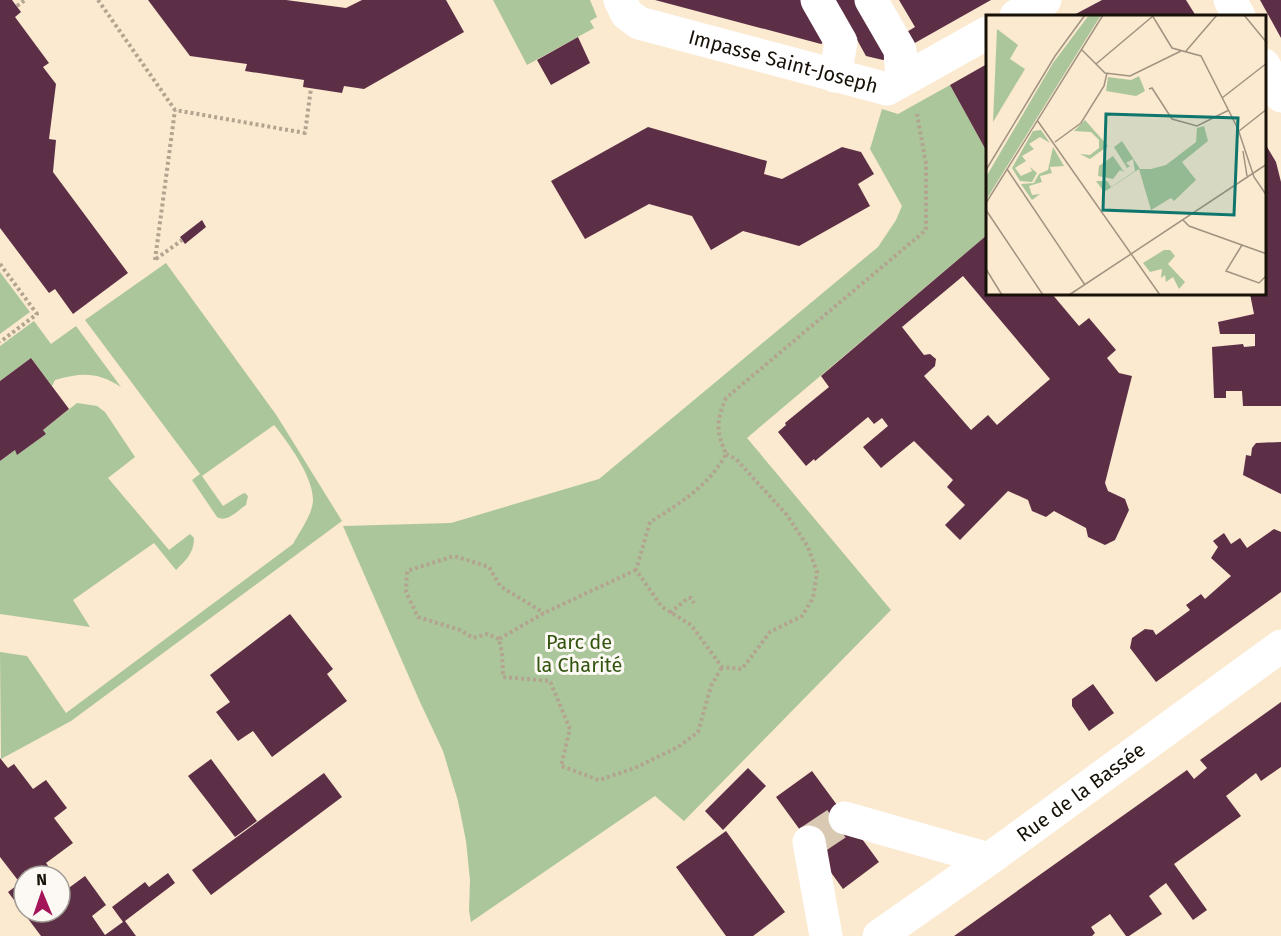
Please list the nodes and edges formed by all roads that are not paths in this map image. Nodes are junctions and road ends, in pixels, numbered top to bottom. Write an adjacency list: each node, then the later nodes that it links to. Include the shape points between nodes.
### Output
1 (817, 0): 10 (street, via 841,42)
2 (871, 0): 11 (street, via 900,51)
3 (1046, 0): 6 (street)
4 (1230, 0): 7 (street)
5 (629, 12): 10 (street, Impasse Saint-Joseph)
6 (1018, 15)
7 (1238, 15)
8 (986, 34): 11 (street, Impasse Saint-Joseph)
9 (1266, 69): 12 (street)
10 (835, 76): 11 (street, Impasse Saint-Joseph, via 887,89)
11 (902, 80)
12 (1281, 96)
13 (1281, 646): 16 (street, Rue de la Bassée)
14 (845, 818): 16 (street)
15 (809, 842): 17 (street)
16 (989, 859): 18 (street, Rue de la Bassée)
17 (826, 936)
18 (879, 936)

